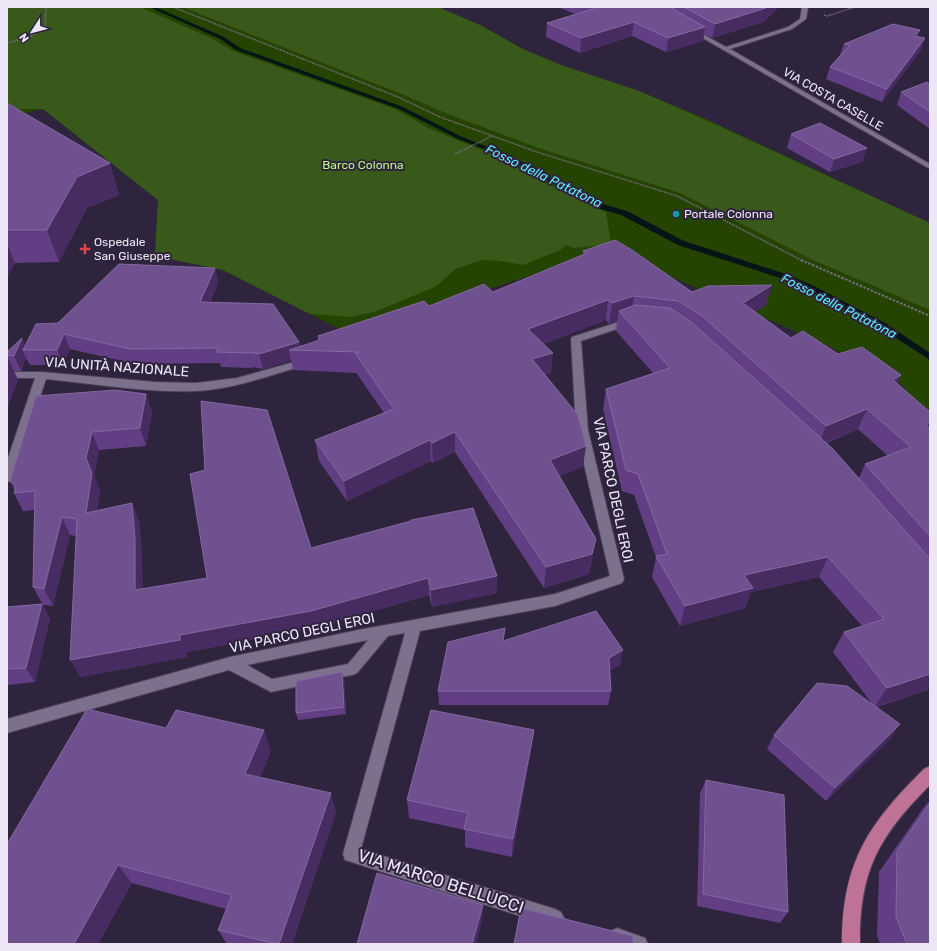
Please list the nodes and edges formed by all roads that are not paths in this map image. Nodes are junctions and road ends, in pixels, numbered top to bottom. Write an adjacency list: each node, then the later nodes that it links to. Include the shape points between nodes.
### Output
1 (805, 8): 3 (street, via 803,18 793,26)
2 (681, 24): 3 (street, VIA COSTA CASELLE)
3 (725, 49): 4 (street, VIA COSTA CASELLE)
4 (930, 167)
5 (646, 322): 10 (street, VIA PARCO DEGLI EROI, via 631,321 576,339 582,430 617,579 555,600)
6 (316, 358): 8 (street, VIA UNITÀ NAZIONALE, via 237,381 196,387 155,386)
7 (7, 375): 8 (street, VIA UNITÀ NAZIONALE)
8 (42, 375): 9 (street)
9 (7, 478)
10 (414, 626): 11 (street, VIA PARCO DEGLI EROI); 15 (street, VIA MARCO BELLUCCI, via 351,854)
11 (383, 632): 12 (street, VIA PARCO DEGLI EROI); 12 (street, via 352,669 271,686)
12 (230, 664): 13 (street, VIA PARCO DEGLI EROI)
13 (7, 726)
14 (930, 774): 18 (main road, via 897,806 874,839 864,859 852,901)
15 (571, 923)
16 (602, 932): 17 (street)
17 (639, 944)
18 (851, 944)

